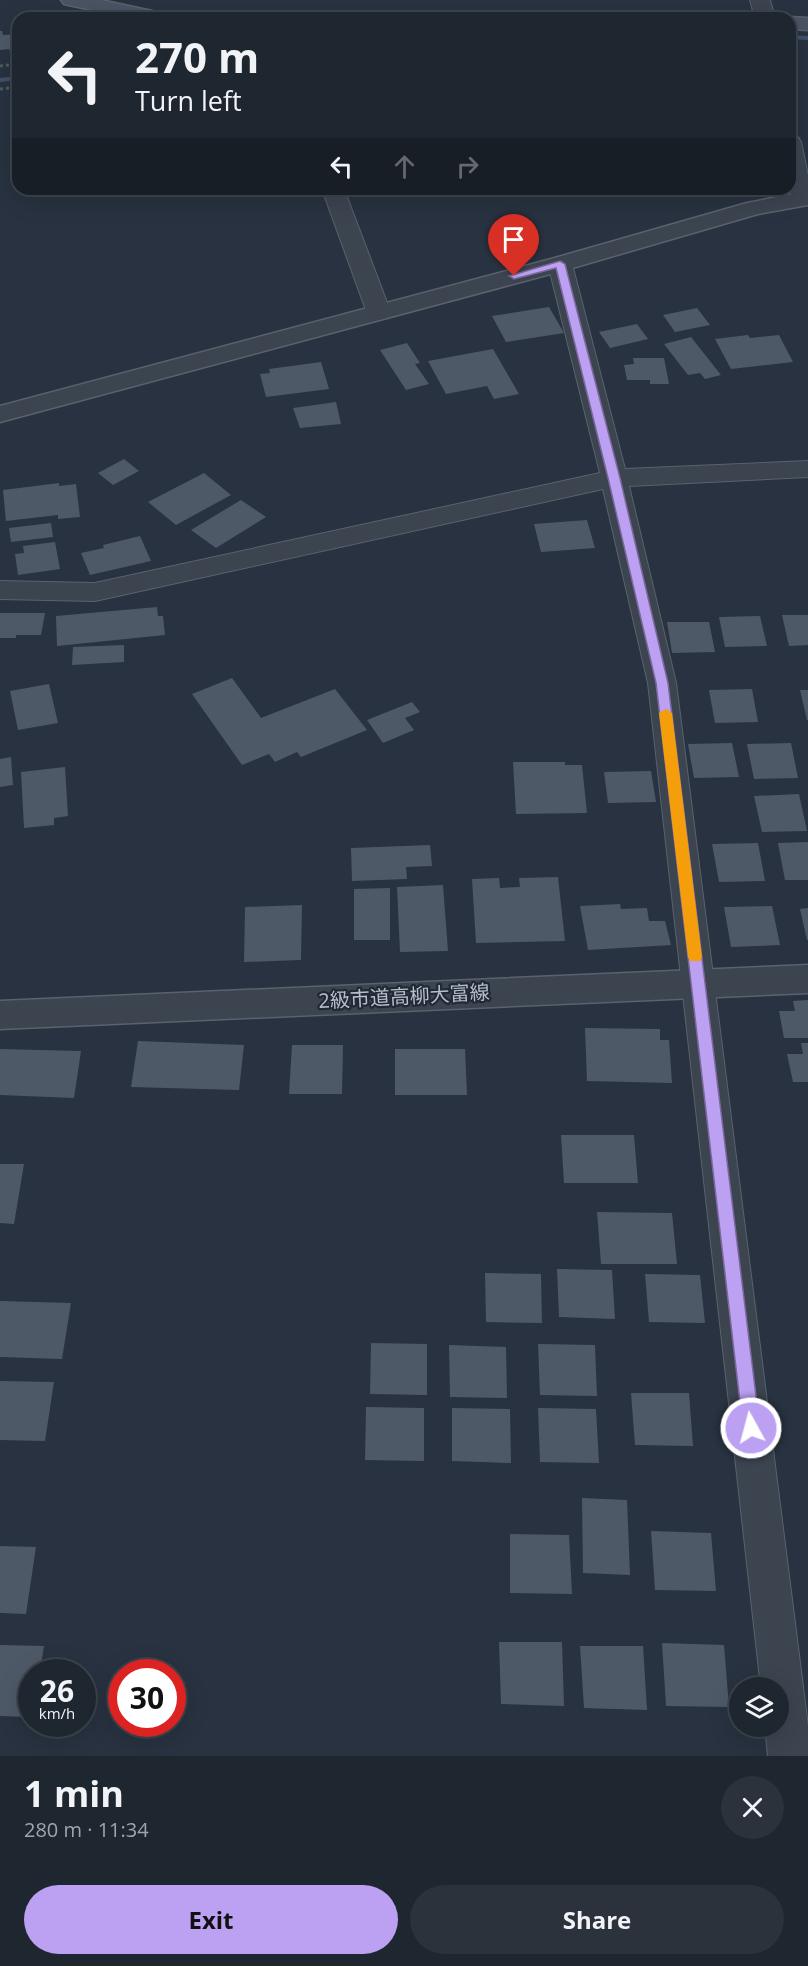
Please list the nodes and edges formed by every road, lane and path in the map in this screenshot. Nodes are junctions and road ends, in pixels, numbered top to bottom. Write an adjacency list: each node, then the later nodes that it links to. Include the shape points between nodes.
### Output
1 (71, 0): 2 (main road)
2 (130, 12)
3 (796, 164): 5 (street)
4 (335, 195): 7 (street)
5 (805, 198): 6 (street, via 755,208)
6 (560, 264): 7 (street); 10 (street)
7 (379, 312): 8 (street)
8 (0, 414)
9 (808, 469): 10 (street)
10 (614, 478): 11 (street, via 95,592); 13 (street, via 662,683)
11 (0, 590)
12 (808, 979): 13 (street, 2級市道高柳大富線)
13 (698, 982): 14 (street, 2級市道高柳大富線); 15 (street)
14 (0, 1015)
15 (790, 1756)

